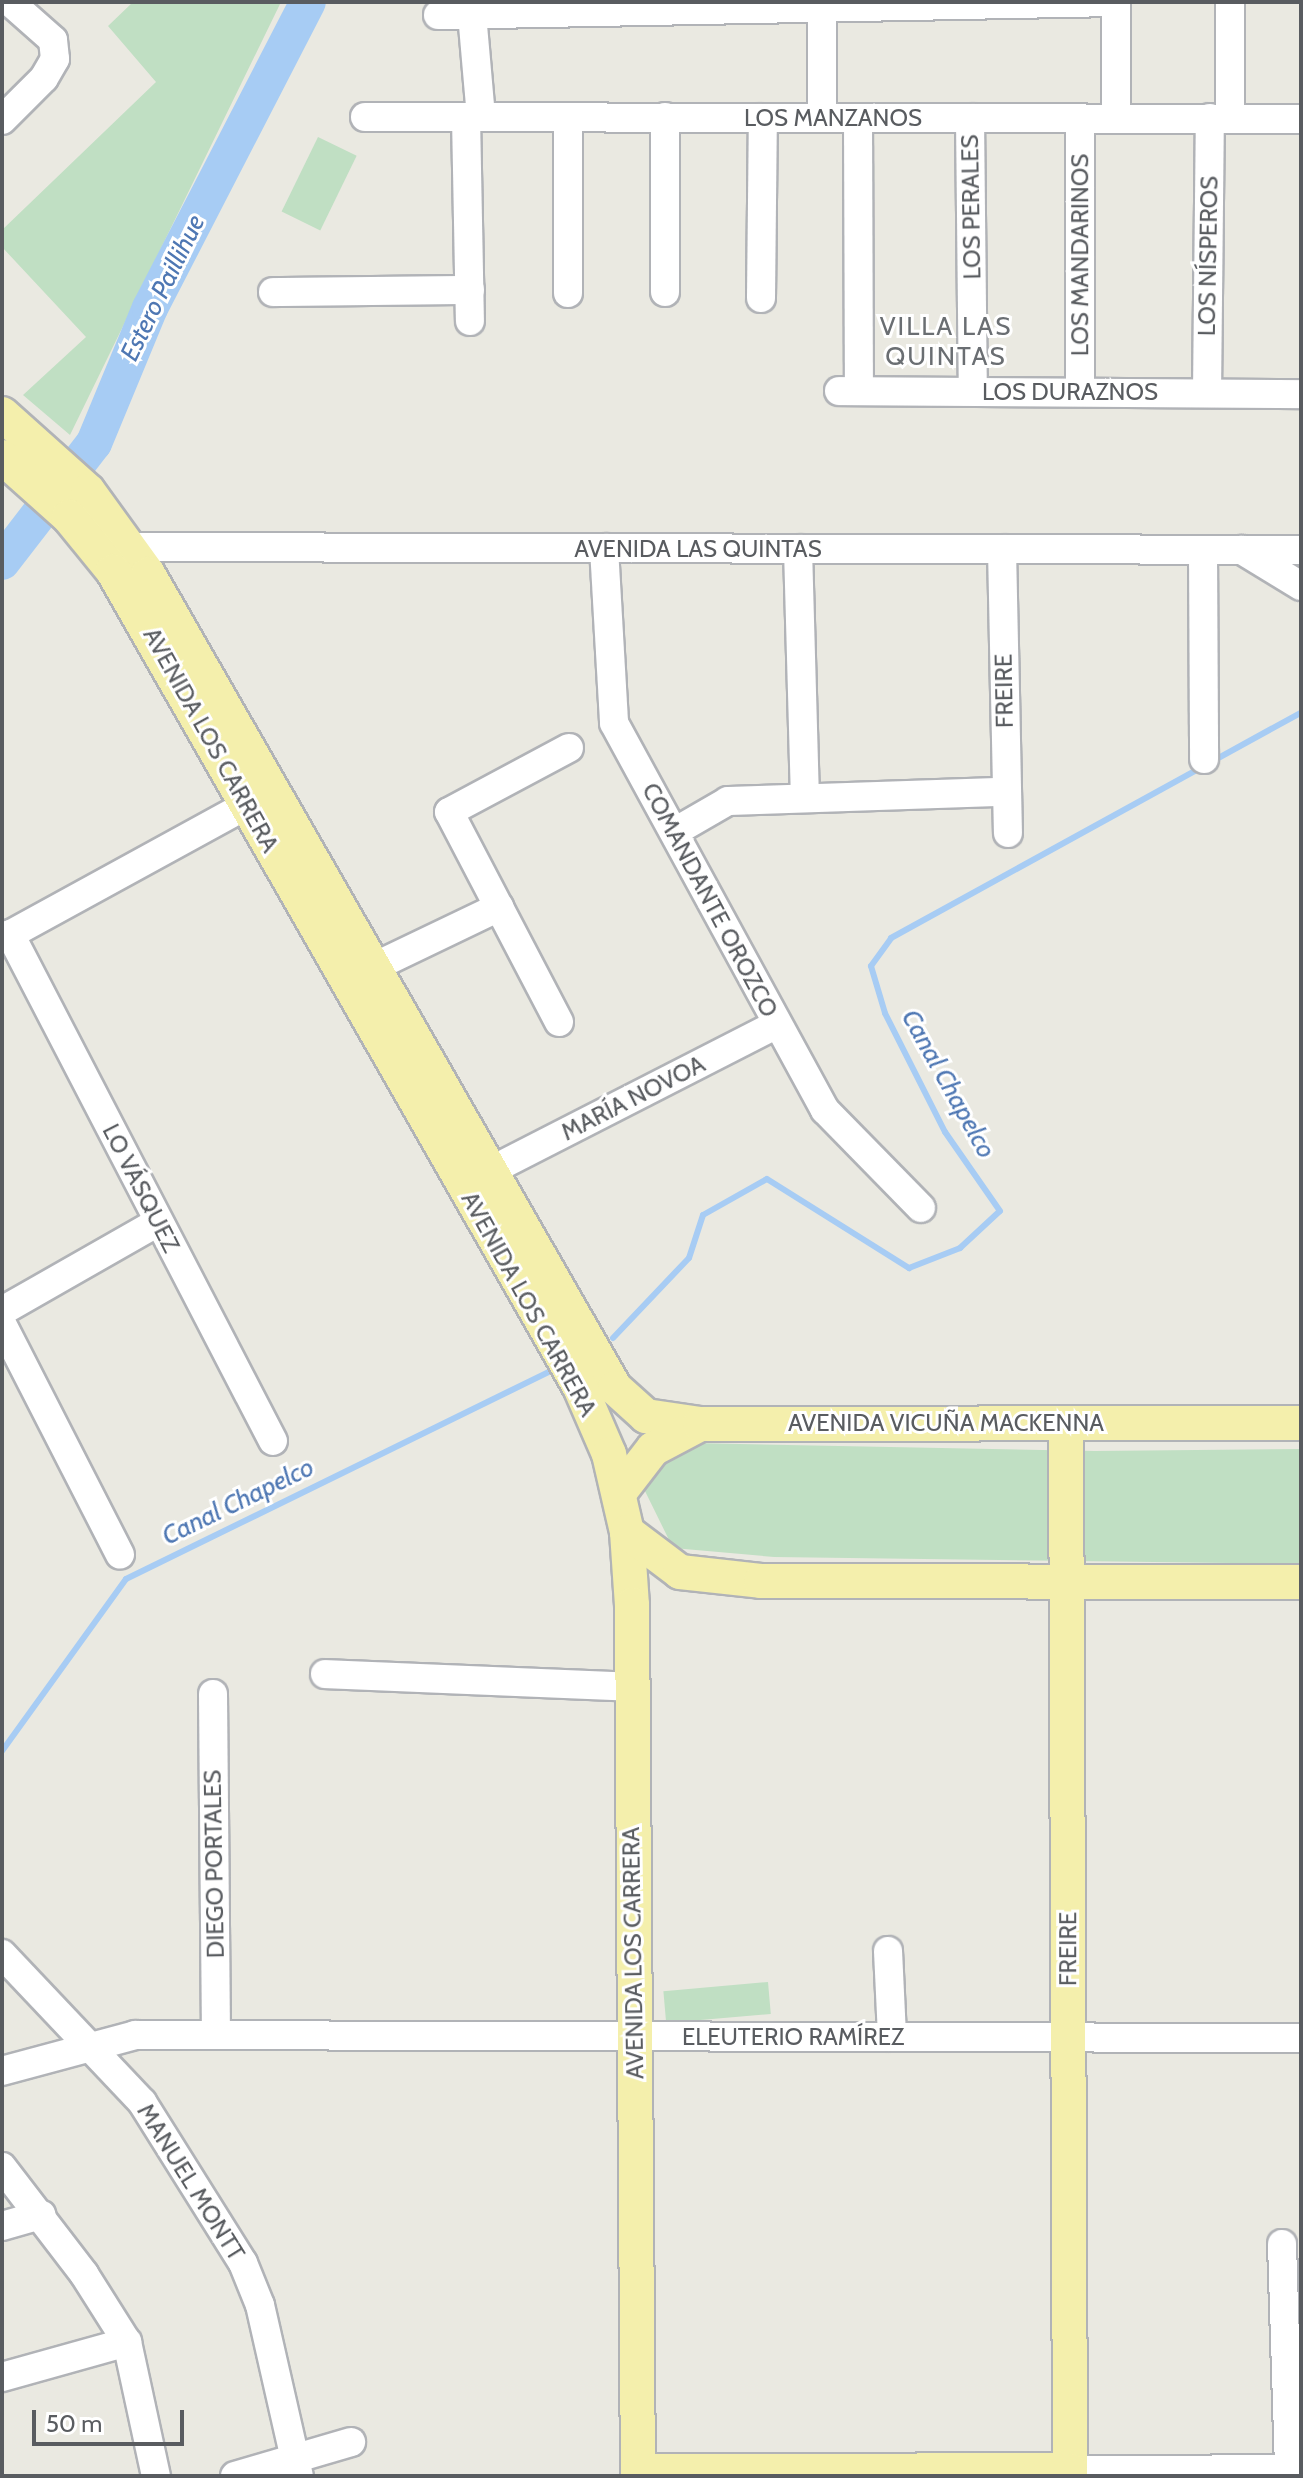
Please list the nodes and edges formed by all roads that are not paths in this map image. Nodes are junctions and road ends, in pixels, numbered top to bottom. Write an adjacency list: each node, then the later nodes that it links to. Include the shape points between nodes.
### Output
1 (10, 2): 19 (street, via 53,40 55,59 44,78)
2 (1116, 2): 4 (street); 16 (street)
3 (1230, 2): 17 (street, LOS NÍSPEROS)
4 (822, 10): 5 (street); 12 (street)
5 (472, 14): 6 (street); 8 (street)
6 (438, 15)
7 (365, 117): 8 (street, LOS MANZANOS)
8 (474, 117): 9 (street, LOS MANZANOS); 20 (street)
9 (568, 117): 10 (street, LOS MANZANOS); 23 (street)
10 (665, 117): 11 (street, LOS MANZANOS); 22 (street)
11 (763, 118): 12 (street, LOS MANZANOS); 24 (street)
12 (822, 118): 13 (street, LOS MANZANOS)
13 (858, 118): 14 (street, LOS MANZANOS); 26 (street, LOS DURAZNOS, via 849,391)
14 (970, 118): 15 (street, LOS MANZANOS); 26 (street, LOS PERALES)
15 (1080, 118): 16 (street, LOS MANZANOS); 27 (street, LOS MANDARINOS)
16 (1116, 118): 17 (street, LOS MANZANOS)
17 (1220, 118): 18 (street, LOS MANZANOS); 28 (street, LOS NÍSPEROS)
18 (1301, 119)
19 (2, 120)
20 (470, 290): 21 (street); 25 (street)
21 (273, 292)
22 (665, 292)
23 (568, 293)
24 (761, 298)
25 (470, 321)
26 (973, 391): 27 (street, LOS DURAZNOS)
27 (1080, 392): 28 (street, LOS DURAZNOS)
28 (1207, 393): 29 (street, LOS DURAZNOS)
29 (1301, 394)
30 (2, 414): 31 (main road, AVENIDA LOS CARRERA)
31 (22, 460): 32 (main road, AVENIDA LOS CARRERA)
32 (79, 504): 33 (main road, AVENIDA LOS CARRERA); 34 (main road, AVENIDA LOS CARRERA)
33 (96, 547): 34 (street, AVENIDA LAS QUINTAS); 46 (main road, AVENIDA LOS CARRERA)
34 (131, 547): 35 (street, AVENIDA LAS QUINTAS); 46 (main road, AVENIDA LOS CARRERA)
35 (604, 548): 36 (street, AVENIDA LAS QUINTAS); 47 (street, COMANDANTE OROZCO, via 614,723)
36 (798, 549): 37 (street, AVENIDA LAS QUINTAS); 45 (street)
37 (1002, 549): 38 (street, AVENIDA LAS QUINTAS); 44 (street, FREIRE)
38 (1203, 550): 39 (street, AVENIDA LAS QUINTAS); 43 (street)
39 (1242, 550): 40 (street, AVENIDA LAS QUINTAS); 41 (street)
40 (1301, 550)
41 (1301, 586)
42 (569, 748): 49 (street, via 449,812)
43 (1204, 759)
44 (1005, 792): 45 (street); 48 (street, FREIRE)
45 (805, 795): 47 (street, via 728,801)
46 (260, 797): 50 (street); 51 (main road, AVENIDA LOS CARRERA); 63 (main road, AVENIDA LOS CARRERA, via 580,1387)
47 (676, 831): 53 (street, COMANDANTE OROZCO)
48 (1008, 833)
49 (499, 907): 51 (street); 52 (street)
50 (6, 936): 56 (street, LO VÁSQUEZ)
51 (374, 967): 54 (main road, AVENIDA LOS CARRERA)
52 (559, 1022)
53 (775, 1025): 54 (street, MARÍA NOVOA); 55 (street, COMANDANTE OROZCO, via 825,1110)
54 (490, 1171): 61 (main road, AVENIDA LOS CARRERA, via 615,1388 646,1416)
55 (921, 1208)
56 (158, 1222): 57 (street); 62 (street, LO VÁSQUEZ)
57 (2, 1311)
58 (2, 1324): 65 (street)
59 (1066, 1423): 60 (main road, AVENIDA VICUÑA MACKENNA); 61 (main road, AVENIDA VICUÑA MACKENNA); 66 (main road, FREIRE)
60 (1301, 1423)
61 (700, 1424): 63 (main road, AVENIDA VICUÑA MACKENNA, via 653,1449)
62 (273, 1441)
63 (619, 1493): 64 (main road, AVENIDA LOS CARRERA)
64 (627, 1532): 66 (main road, via 680,1572 761,1581); 69 (main road, AVENIDA LOS CARRERA, via 632,1605)
65 (120, 1555)
66 (1066, 1579): 67 (main road); 76 (main road, FREIRE)
67 (1301, 1582)
68 (325, 1674): 69 (street)
69 (629, 1687): 74 (main road, AVENIDA LOS CARRERA)
70 (213, 1694): 73 (street, DIEGO PORTALES)
71 (888, 1951): 75 (street)
72 (2, 1954): 78 (street, MANUEL MONTT)
73 (216, 2033): 74 (street, ELEUTERIO RAMÍREZ); 78 (street, ELEUTERIO RAMÍREZ, via 135,2035)
74 (635, 2036): 75 (street, ELEUTERIO RAMÍREZ); 90 (main road, AVENIDA LOS CARRERA)
75 (892, 2037): 76 (street, ELEUTERIO RAMÍREZ)
76 (1068, 2038): 77 (street, ELEUTERIO RAMÍREZ); 89 (main road, FREIRE)
77 (1301, 2038)
78 (91, 2043): 79 (street, ELEUTERIO RAMÍREZ); 87 (street, MANUEL MONTT, via 142,2102 243,2263 260,2305)
79 (2, 2071)
80 (2, 2167): 81 (street)
81 (41, 2215): 82 (street); 84 (street)
82 (2, 2226)
83 (1282, 2244): 88 (street)
84 (127, 2342): 85 (street); 91 (street)
85 (2, 2377)
86 (351, 2442): 87 (street)
87 (298, 2467): 92 (street)
88 (1295, 2469): 89 (street)
89 (1070, 2473): 90 (main road)
90 (638, 2474)
91 (156, 2476)
92 (235, 2476)

